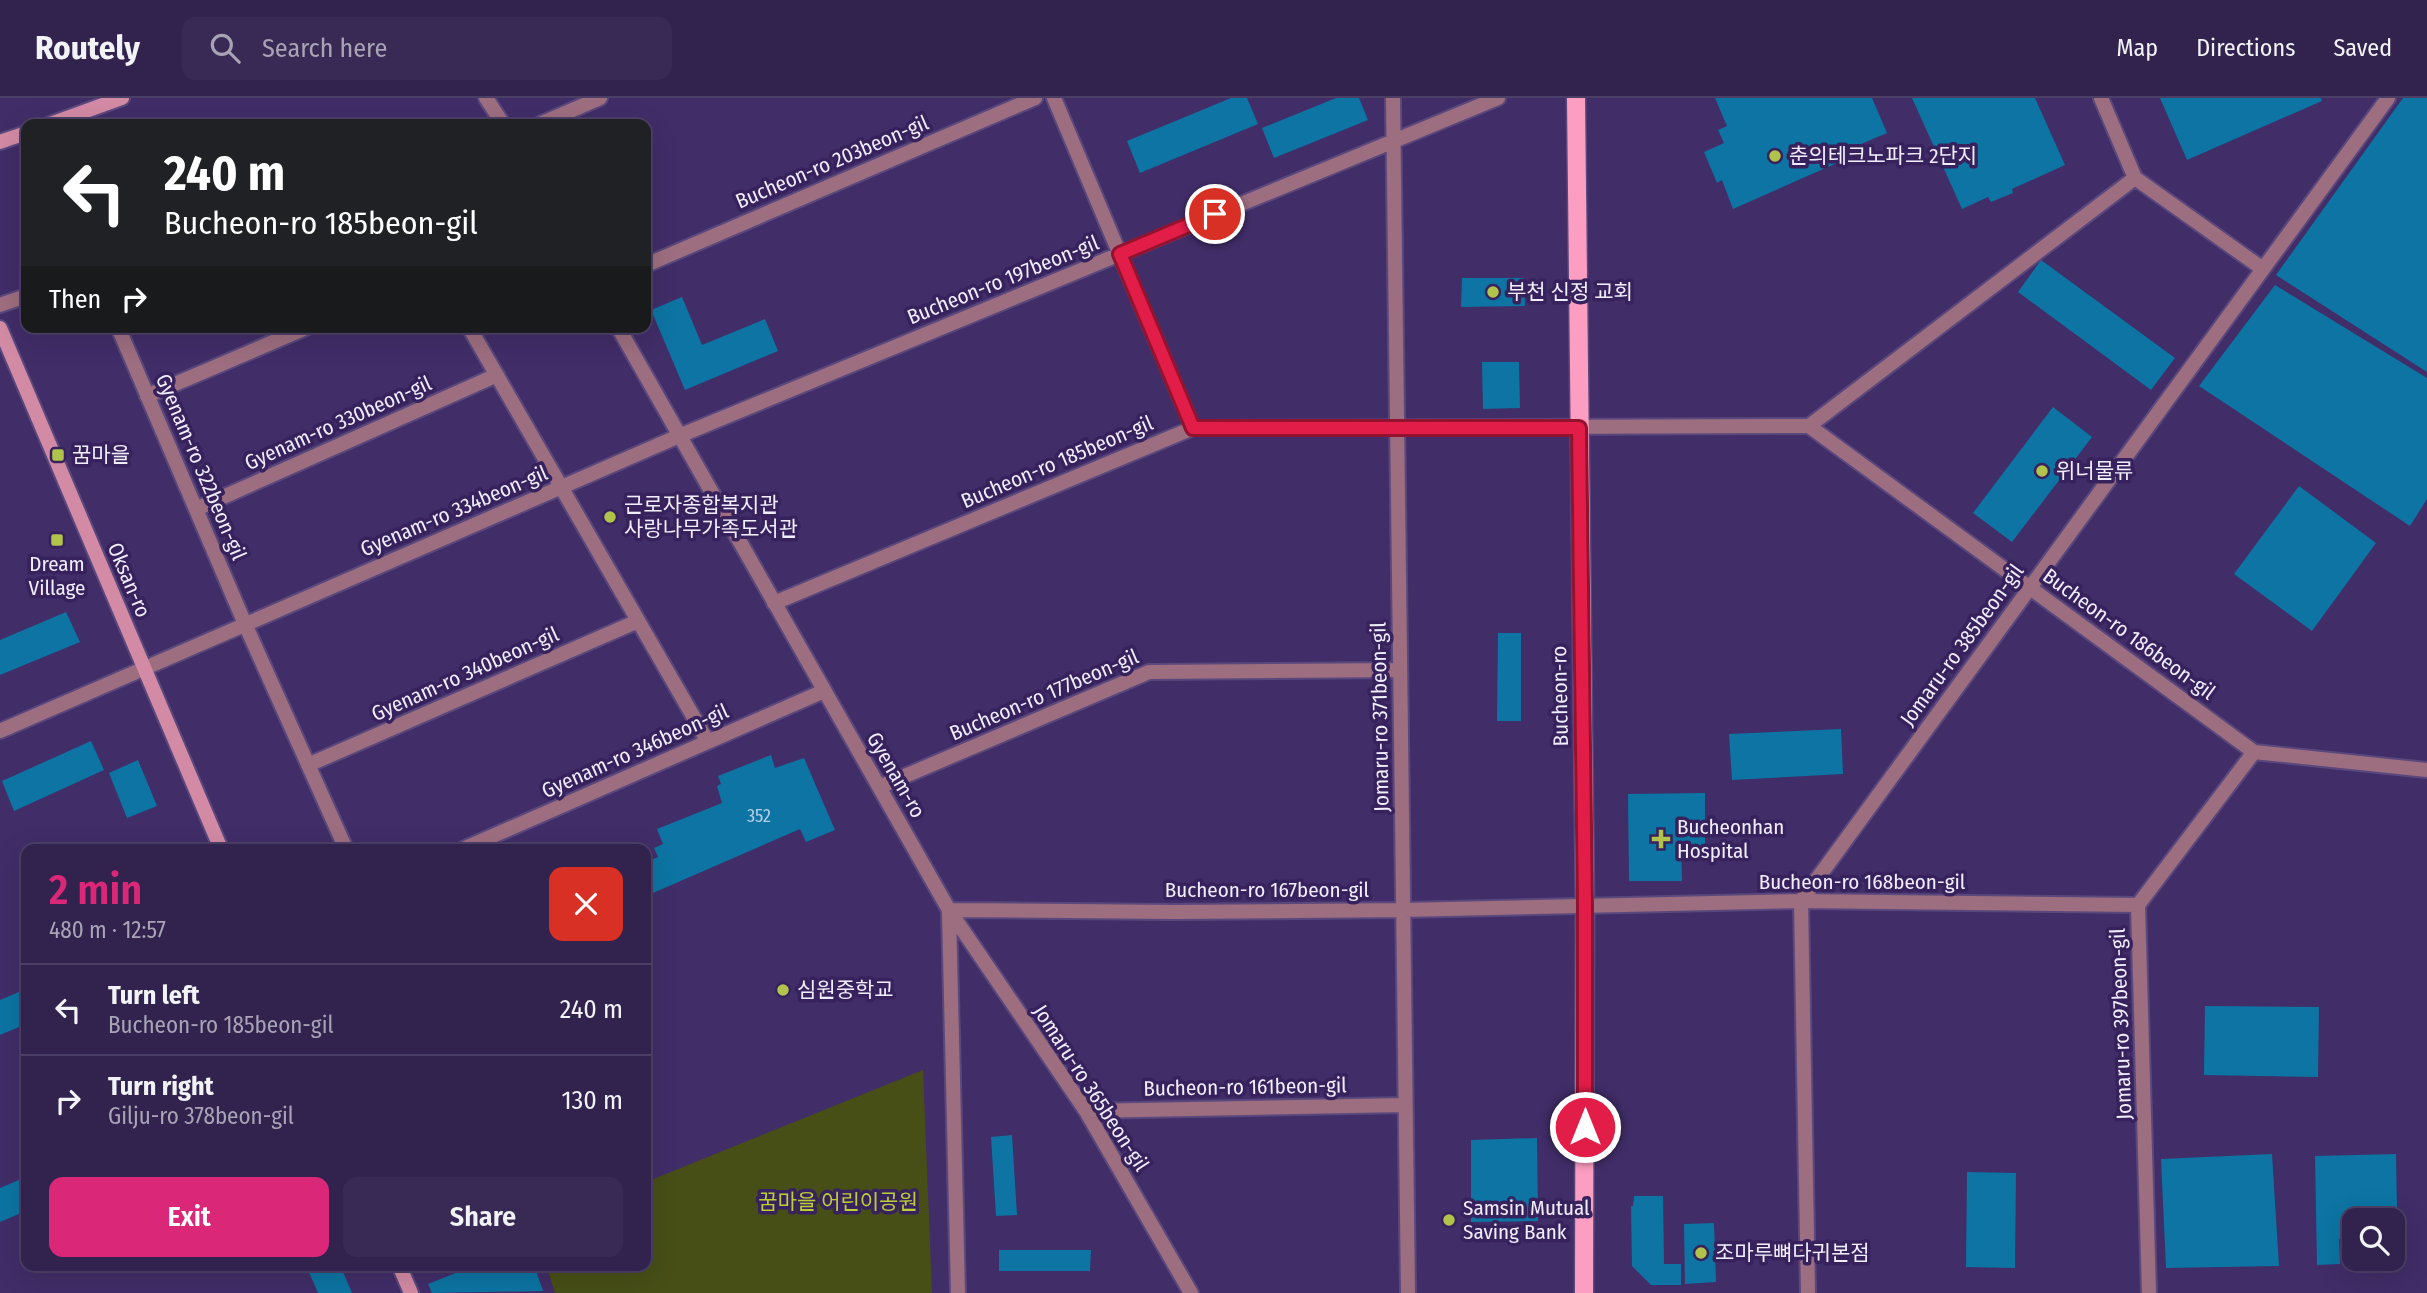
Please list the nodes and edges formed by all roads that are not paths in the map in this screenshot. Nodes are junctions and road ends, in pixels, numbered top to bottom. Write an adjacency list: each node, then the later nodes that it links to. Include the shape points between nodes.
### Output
1 (122, 98): 11 (street)
2 (486, 98): 12 (street)
3 (600, 98): 13 (street)
4 (1035, 98): 19 (street, Bucheon-ro 203beon-gil)
5 (1054, 98): 18 (street)
6 (1393, 98): 15 (street, Jomaru-ro 371beon-gil)
7 (1498, 98): 15 (street, Bucheon-ro 197beon-gil)
8 (1576, 98): 33 (main road, Bucheon-ro)
9 (2101, 98): 17 (street)
10 (2388, 98): 20 (street, Jomaru-ro 385beon-gil)
11 (64, 119)
12 (496, 119)
13 (552, 119)
14 (21, 135): 16 (street)
15 (1394, 141): 18 (street, Bucheon-ro 197beon-gil); 32 (street, Jomaru-ro 371beon-gil)
16 (0, 142)
17 (2134, 178): 20 (street); 30 (street)
18 (1120, 254): 31 (street); 34 (street, Bucheon-ro 197beon-gil)
19 (651, 263)
20 (2263, 269): 37 (street, Jomaru-ro 385beon-gil)
21 (21, 298): 22 (street)
22 (0, 305)
23 (0, 328): 41 (street, Oksan-ro)
24 (121, 333): 29 (street, Gyenam-ro 322beon-gil)
25 (294, 333): 29 (street)
26 (472, 333): 28 (street)
27 (621, 333): 34 (street, Gyenam-ro)
28 (497, 375): 35 (street); 36 (street, Gyenam-ro 330beon-gil)
29 (148, 396): 36 (street, Gyenam-ro 322beon-gil)
30 (1809, 426): 33 (street); 37 (street, Bucheon-ro 186beon-gil)
31 (1193, 428): 32 (street, Bucheon-ro 185beon-gil); 38 (street, Bucheon-ro 185beon-gil)
32 (1397, 428): 33 (street, Bucheon-ro 185beon-gil); 42 (street, Jomaru-ro 371beon-gil)
33 (1579, 428): 55 (main road, Bucheon-ro)
34 (680, 436): 35 (street, Gyenam-ro 334beon-gil); 38 (street, Gyenam-ro)
35 (561, 488): 39 (street); 40 (street, Gyenam-ro 334beon-gil)
36 (195, 509): 40 (street, Gyenam-ro 322beon-gil)
37 (2030, 588): 46 (street, Bucheon-ro 186beon-gil); 53 (street, Jomaru-ro 385beon-gil)
38 (774, 603): 43 (street, Gyenam-ro)
39 (638, 621): 45 (street); 47 (street, Gyenam-ro 340beon-gil)
40 (245, 624): 41 (street, Gyenam-ro 334beon-gil); 47 (street)
41 (143, 668): 44 (street, Gyenam-ro 334beon-gil); 50 (street, Oksan-ro)
42 (1400, 670): 49 (street, Bucheon-ro 177beon-gil, via 1149,672); 57 (street, Jomaru-ro 371beon-gil)
43 (824, 691): 45 (street, Gyenam-ro 346beon-gil); 49 (street, Gyenam-ro)
44 (0, 731)
45 (708, 742): 52 (street, Gyenam-ro 346beon-gil)
46 (2254, 751): 48 (street); 54 (street, Jomaru-ro 397beon-gil)
47 (308, 765): 51 (street)
48 (2427, 770)
49 (879, 788): 56 (street, Gyenam-ro)
50 (218, 844)
51 (343, 844)
52 (474, 844)
53 (1801, 901): 54 (street, Bucheon-ro 168beon-gil); 55 (street, Bucheon-ro 168beon-gil); 66 (street)
54 (2138, 905): 67 (street, Jomaru-ro 397beon-gil)
55 (1585, 906): 57 (street, Bucheon-ro 167beon-gil); 65 (main road, Bucheon-ro)
56 (948, 910): 57 (street, Bucheon-ro 167beon-gil); 59 (street, Jomaru-ro 365beon-gil); 62 (street, Gyenam-ro)
57 (1403, 911): 58 (street, Jomaru-ro 371beon-gil)
58 (1405, 1105): 59 (street, Bucheon-ro 161beon-gil); 64 (street, Jomaru-ro 371beon-gil)
59 (1086, 1111): 63 (street, Jomaru-ro 365beon-gil)
60 (402, 1271): 61 (street)
61 (411, 1293)
62 (958, 1293)
63 (1191, 1293)
64 (1408, 1293)
65 (1584, 1293)
66 (1808, 1293)
67 (2149, 1293)

